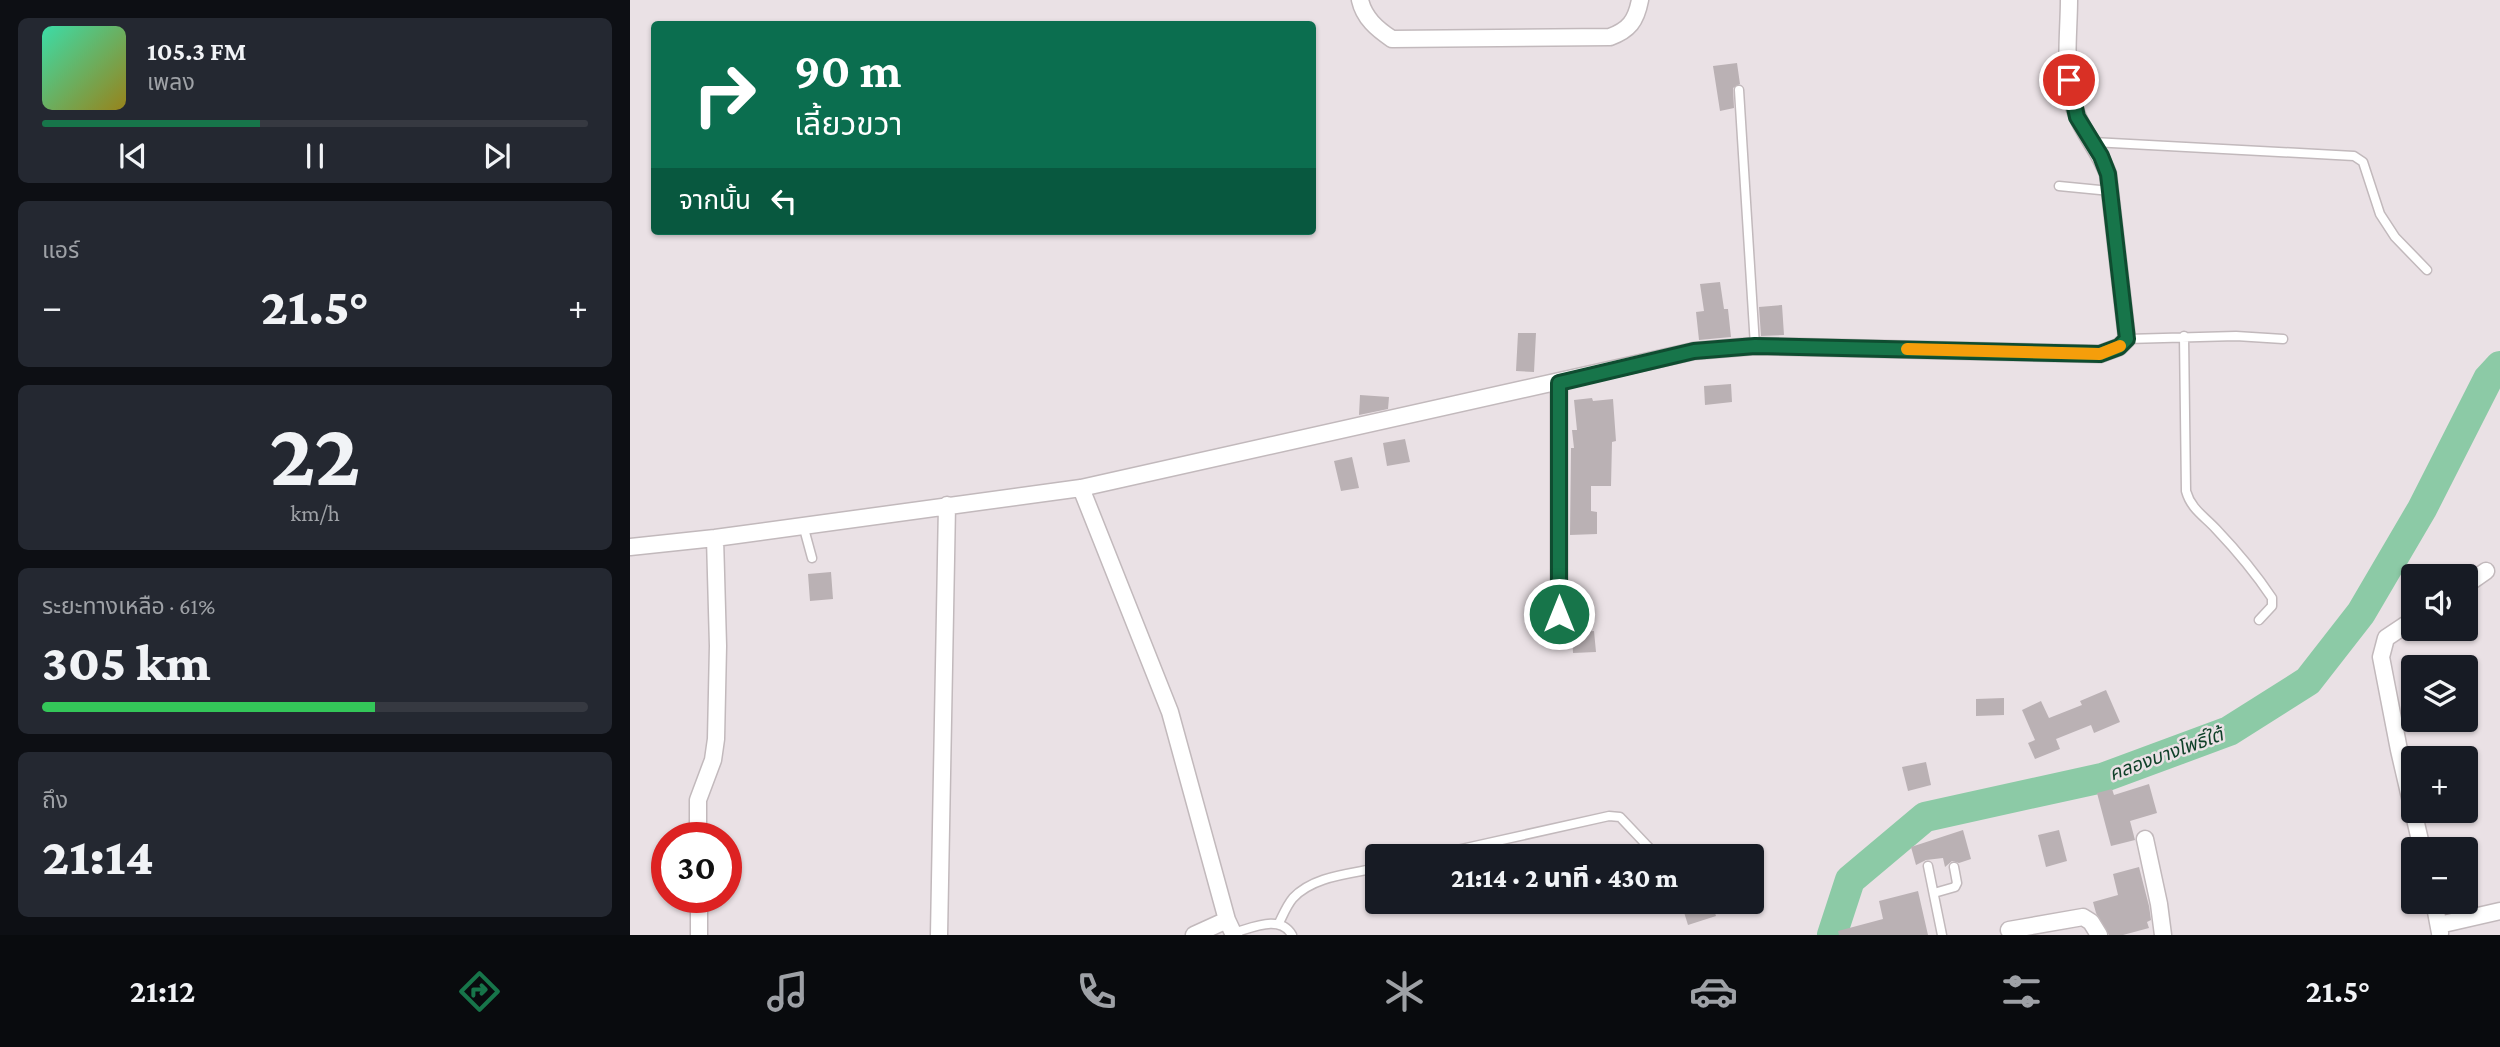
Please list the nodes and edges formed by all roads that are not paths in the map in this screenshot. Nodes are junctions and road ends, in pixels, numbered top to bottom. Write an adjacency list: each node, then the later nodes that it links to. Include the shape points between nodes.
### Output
1 (1360, 0): 2 (street, via 1376,28 1392,39 1610,37 1635,20)
2 (1640, 0)
3 (2069, 0): 5 (street, via 2072,102)
4 (1739, 90): 12 (lane)
5 (2093, 142): 7 (street); 8 (lane, via 2354,156 2363,162 2385,222)
6 (2059, 186): 7 (lane)
7 (2110, 191): 10 (street)
8 (2427, 270)
9 (2184, 337): 10 (lane); 11 (lane); 23 (lane, via 2186,491 2197,512 2272,598 2272,606)
10 (2127, 339): 12 (street, via 2100,354)
11 (2283, 339)
12 (1755, 346): 13 (street, via 1694,351)
13 (1559, 383): 14 (street); 22 (street)
14 (1081, 488): 15 (street); 37 (street, via 1170,712)
15 (947, 505): 16 (street); 41 (street)
16 (803, 525): 17 (street); 19 (lane)
17 (715, 538): 18 (street); 25 (street, via 716,739 698,800)
18 (630, 547)
19 (812, 558)
20 (2486, 572): 21 (street)
21 (2478, 577)
22 (1559, 614)
23 (2259, 620)
24 (2401, 628): 26 (street, via 2386,638 2381,657)
25 (698, 822)
26 (2419, 837)
27 (2145, 839): 46 (street)
28 (1484, 844): 29 (lane, via 1609,816 1620,817)
29 (1646, 844)
30 (1928, 866): 33 (lane)
31 (1954, 867): 33 (lane, via 1955,887)
32 (1365, 870): 36 (lane, via 1304,888 1291,899)
33 (1934, 893): 44 (lane)
34 (2500, 911): 39 (street)
35 (699, 913): 40 (street)
36 (1279, 923): 37 (lane); 43 (lane)
37 (1231, 929): 42 (street)
38 (2009, 930): 45 (street, via 2083,917)
39 (2440, 930)
40 (699, 935)
41 (939, 935)
42 (1194, 935)
43 (1292, 935)
44 (1942, 935)
45 (2099, 935)
46 (2163, 935)

